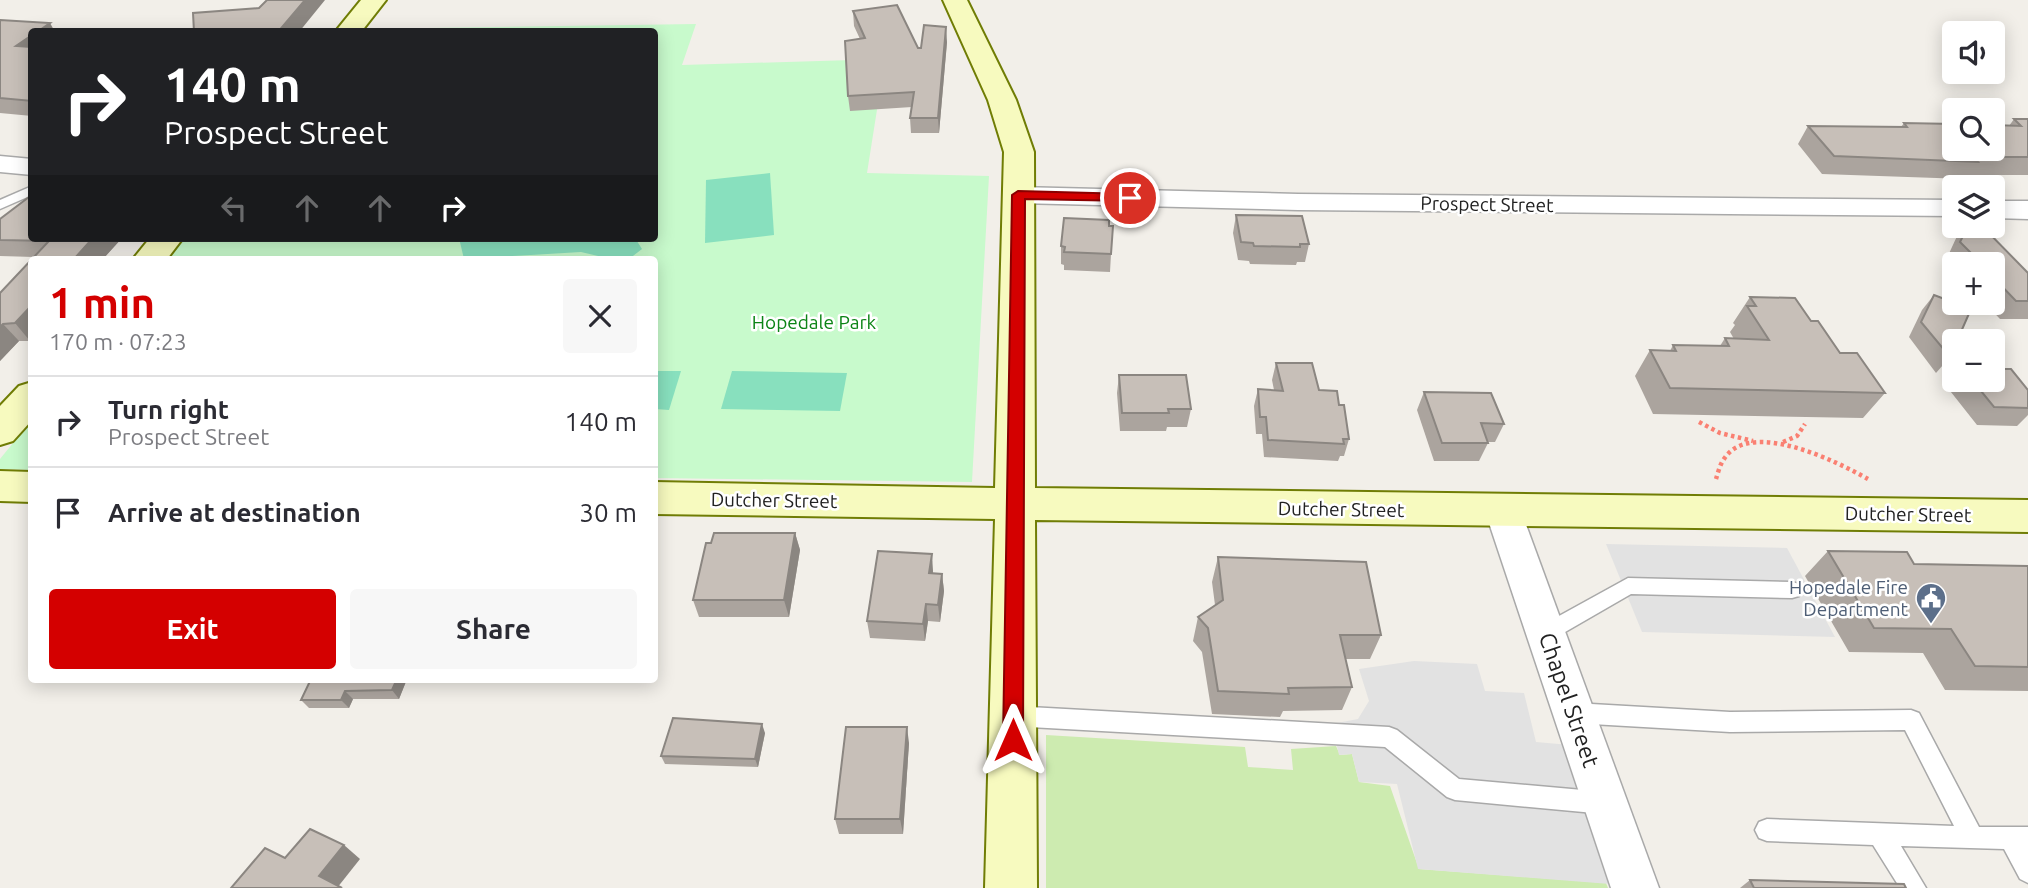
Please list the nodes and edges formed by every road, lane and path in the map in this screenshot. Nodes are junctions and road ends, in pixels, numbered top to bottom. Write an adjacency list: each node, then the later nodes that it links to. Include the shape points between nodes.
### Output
1 (374, 0): 3 (street)
2 (955, 0): 7 (street, via 1016,138)
3 (350, 28)
4 (0, 164): 5 (street)
5 (28, 167)
6 (28, 192): 8 (lane)
7 (1018, 195): 9 (street, Prospect Street); 24 (street)
8 (0, 205)
9 (1942, 208)
10 (2005, 209): 11 (street)
11 (2028, 210)
12 (164, 242): 13 (street)
13 (152, 256)
14 (28, 400): 17 (street)
15 (1699, 422): 18 (path, via 1740,440)
16 (1805, 424): 18 (path, via 1797,436)
17 (0, 431)
18 (1772, 442): 21 (path, via 1735,448 1719,462); 22 (path, via 1819,453)
19 (0, 486): 20 (street)
20 (28, 487)
21 (1716, 487)
22 (1877, 488)
23 (658, 498): 24 (street, Dutcher Street)
24 (1014, 505): 25 (street, Dutcher Street); 30 (street)
25 (1503, 511): 26 (street, Dutcher Street); 28 (street, Chapel Street)
26 (2023, 522)
27 (1792, 590): 28 (lane, via 1628,586)
28 (1546, 633): 29 (street, Chapel Street)
29 (1574, 713): 31 (street, Chapel Street); 34 (lane, via 1730,722 1911,720)
30 (1013, 716): 31 (lane, via 1389,737 1455,789); 37 (street)
31 (1605, 803): 38 (street, Chapel Street)
32 (1767, 830): 33 (lane)
33 (1879, 834): 34 (lane); 39 (lane)
34 (1973, 838): 35 (lane)
35 (2019, 838): 36 (lane)
36 (2028, 871)
37 (1011, 888)
38 (1635, 888)
39 (1914, 888)

